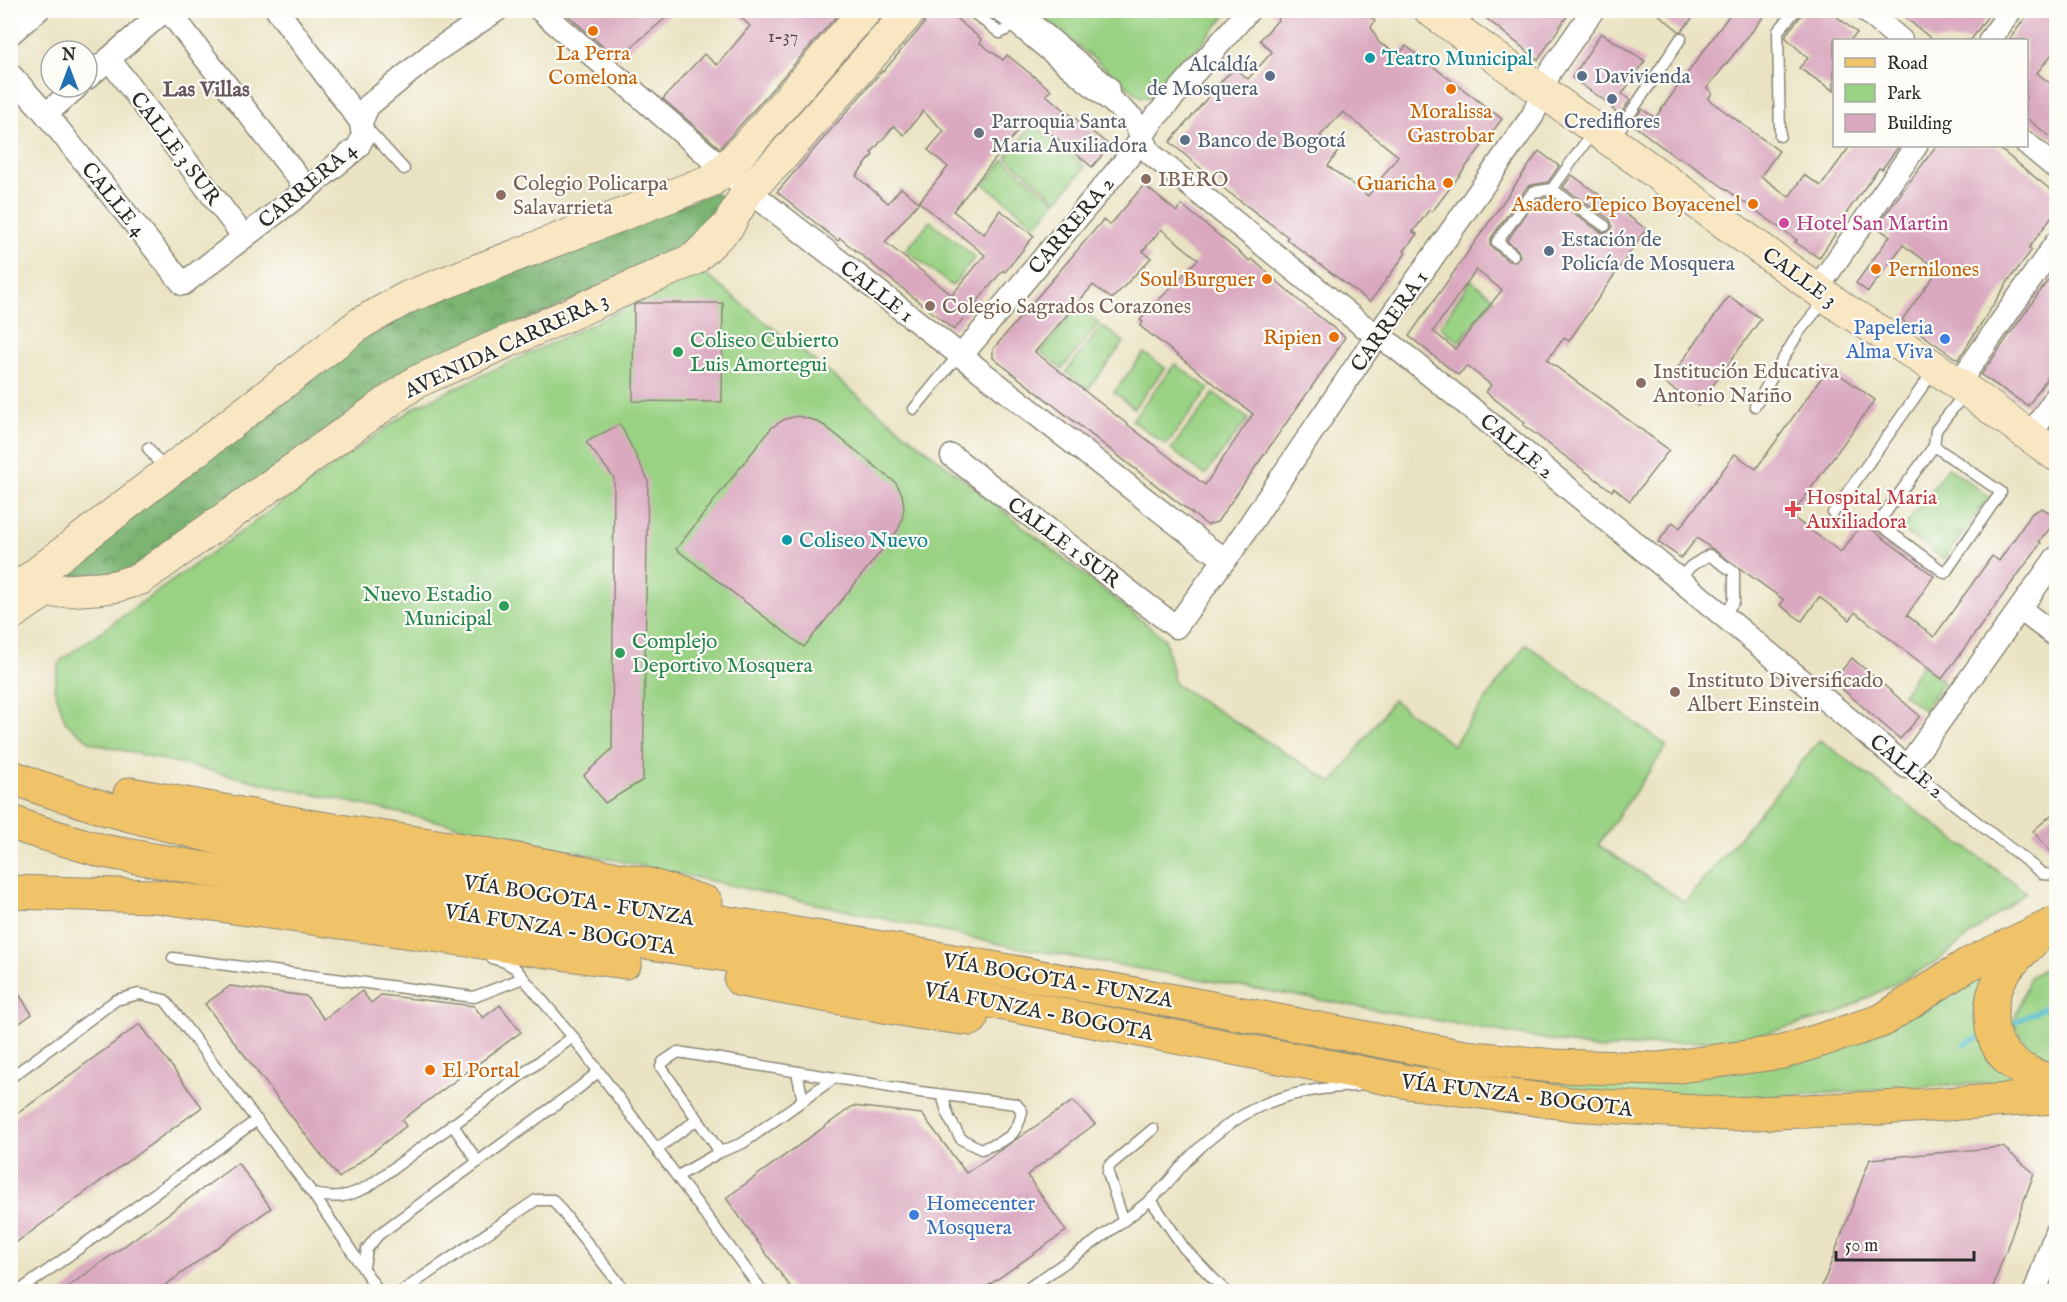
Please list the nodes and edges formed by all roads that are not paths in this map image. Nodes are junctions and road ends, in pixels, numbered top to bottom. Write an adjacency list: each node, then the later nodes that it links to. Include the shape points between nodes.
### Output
1 (38, 10): 16 (street)
2 (166, 10): 20 (street); 35 (street)
3 (277, 10): 26 (street)
4 (497, 10): 26 (street, CARRERA 4, via 434,52 368,106)
5 (540, 10): 34 (street, CALLE 1)
6 (866, 10): 34 (main road)
7 (911, 10): 37 (main road, AVENIDA CARRERA 3)
8 (970, 10): 15 (lane, via 1000,33)
9 (1249, 10): 27 (street, CARRERA 2)
10 (1430, 10): 23 (main road, CALLE 3)
11 (1593, 10): 23 (street, CARRERA 1, via 1550,72)
12 (1796, 10): 29 (lane, via 1778,31)
13 (1865, 10): 18 (street)
14 (2011, 10): 19 (street)
15 (1014, 15): 27 (street, CALLE 2, via 1132,118)
16 (10, 34)
17 (1681, 38): 28 (lane)
18 (1901, 39)
19 (1991, 39)
20 (109, 59): 21 (street); 39 (street, CALLE 3 SUR)
21 (99, 68)
22 (10, 74): 25 (street, CALLE 4)
23 (1542, 92): 28 (main road, CALLE 3); 44 (street, CARRERA 1, via 1533,115)
24 (63, 99): 25 (street)
25 (46, 114): 42 (street, CALLE 4)
26 (361, 122): 33 (lane); 35 (street, CARRERA 4, via 363,137 358,147)
27 (1141, 136): 44 (street, CALLE 2, via 1151,154); 45 (street, CARRERA 2, via 1131,154)
28 (1603, 136): 36 (lane); 43 (main road, CALLE 3)
29 (1780, 136)
30 (2028, 145): 32 (street)
31 (1915, 147): 43 (street)
32 (2056, 168)
33 (404, 169)
34 (724, 170): 37 (street, CALLE 1); 55 (main road, via 712,180 408,297 361,323)
35 (307, 189): 39 (street, CARRERA 4)
36 (1552, 189): 38 (lane); 41 (lane, via 1533,192 1497,242)
37 (748, 190): 45 (street, CALLE 1); 62 (main road, AVENIDA CARRERA 3, via 728,226 694,259 416,382 140,579 117,586 44,592)
38 (1605, 226)
39 (244, 237): 42 (street, CARRERA 4)
40 (2056, 243): 46 (street)
41 (1513, 255)
42 (183, 284)
43 (1823, 293): 46 (main road, CALLE 3); 48 (lane)
44 (1378, 336): 57 (street, CARRERA 1); 59 (street, CALLE 2)
45 (961, 356): 49 (lane); 57 (street, CALLE 1)
46 (1953, 381): 50 (main road, CALLE 3); 51 (lane); 56 (lane)
47 (2056, 397): 50 (street)
48 (1755, 406)
49 (914, 410)
50 (2030, 436): 53 (main road, CALLE 3)
51 (1934, 446): 51 (lane, via 2001,492 1945,573 1878,523)
52 (148, 448): 55 (lane)
53 (2056, 455)
54 (952, 456): 64 (street, CALLE 1 SUR)
55 (167, 473): 60 (main road)
56 (1833, 513)
57 (1225, 558): 64 (street, CARRERA 1)
58 (2056, 558): 61 (street)
59 (1679, 579): 63 (street, CALLE 2); 63 (lane, via 1709,555 1734,572 1734,601)
60 (10, 594)
61 (2020, 609): 65 (street); 67 (street)
62 (10, 615)
63 (1724, 615): 67 (street, CALLE 2)
64 (1176, 627)
65 (2056, 636)
66 (10, 754): 75 (main road, via 70,779 138,796 466,850 649,885 702,901)
67 (1907, 767): 70 (lane, CALLE 2, via 2043,874)
68 (24, 782): 75 (main road, VÍA BOGOTA - FUNZA, via 107,809 258,848)
69 (20, 825): 80 (main road, VÍA FUNZA - BOGOTA, via 103,851 385,901 859,976)
70 (2056, 875)
71 (10, 892): 72 (main road)
72 (155, 896): 74 (lane, via 238,917); 80 (main road, via 710,975 923,1013 1072,1033)
73 (2055, 923): 75 (main road, VÍA BOGOTA - FUNZA, via 1967,964 1881,1021 1783,1052 1659,1069 1554,1066 1464,1057 865,945); 86 (main road, via 2009,964 1991,1004 1991,1025 2007,1059 2034,1076)
74 (320, 930)
75 (771, 931)
76 (481, 957): 78 (lane, via 505,962)
77 (174, 958): 78 (lane, via 474,997)
78 (523, 978): 79 (lane)
79 (573, 1037): 81 (lane); 92 (lane)
80 (1224, 1047): 85 (main road, VÍA FUNZA - BOGOTA)
81 (598, 1072): 94 (lane); 96 (lane)
82 (797, 1072): 84 (lane); 89 (lane); 90 (lane, via 678,1052 661,1067)
83 (10, 1078): 91 (lane, via 116,1000 139,994 165,1000)
84 (834, 1078): 87 (lane); 89 (lane)
85 (1414, 1083): 88 (main road, VÍA FUNZA - BOGOTA, via 1572,1104 1728,1114); 99 (lane, via 1331,1087 1290,1094 1254,1107 1194,1153)
86 (2056, 1083)
87 (942, 1095): 87 (lane, via 1017,1104 1022,1111 1020,1125 1005,1141 981,1149 961,1139)
88 (2056, 1097)
89 (803, 1101): 95 (lane, via 743,1143)
90 (698, 1119): 94 (lane); 95 (lane)
91 (257, 1120): 98 (lane); 103 (lane)
92 (452, 1124): 96 (lane); 98 (lane, via 369,1186 339,1198)
93 (1152, 1129): 100 (lane, via 1109,1166)
94 (657, 1148): 97 (lane)
95 (720, 1152): 97 (lane)
96 (478, 1162): 102 (lane, via 378,1234 367,1249)
97 (678, 1176): 107 (lane)
98 (314, 1194): 102 (lane)
99 (1151, 1200): 100 (lane); 109 (lane, via 1184,1248)
100 (1123, 1220): 108 (lane)
101 (2056, 1232): 110 (street)
102 (363, 1266): 104 (lane)
103 (18, 1292)
104 (378, 1292)
105 (401, 1292): 106 (lane, via 536,1200 553,1200)
106 (626, 1292)
107 (763, 1292)
108 (1023, 1292)
109 (1226, 1292)
110 (2035, 1292)

